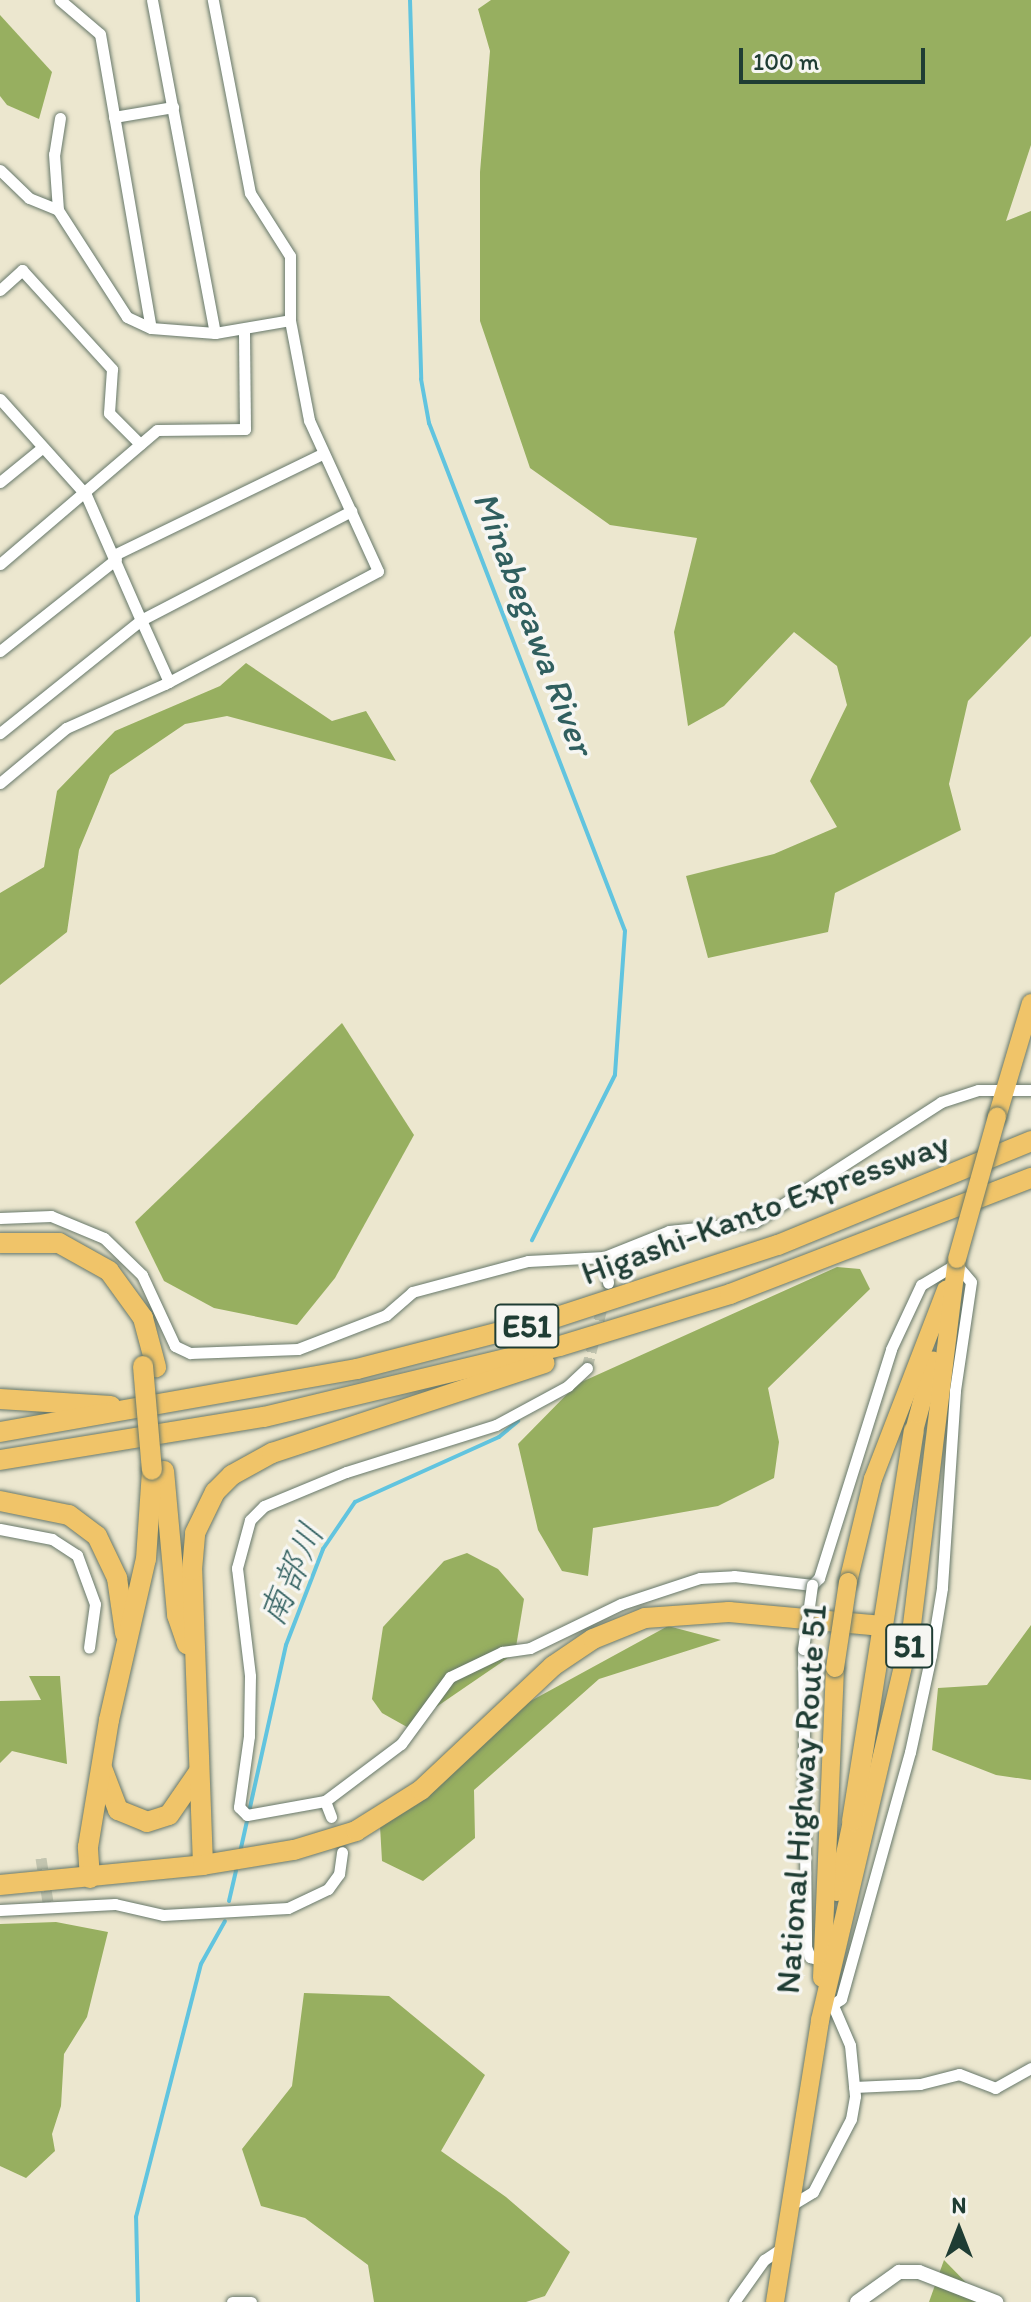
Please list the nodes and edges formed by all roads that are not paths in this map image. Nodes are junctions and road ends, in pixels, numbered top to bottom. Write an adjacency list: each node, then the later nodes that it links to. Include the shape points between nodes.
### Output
1 (60, 0): 5 (street, via 100,34)
2 (152, 0): 4 (street)
3 (213, 0): 10 (street, via 250,193 290,256)
4 (173, 107): 5 (street); 13 (street)
5 (114, 117): 11 (street)
6 (60, 118): 8 (street, via 54,154)
7 (0, 170): 8 (street, via 29,198)
8 (58, 210): 11 (street, via 127,317)
9 (0, 290): 15 (street, via 22,270 112,369 109,413)
10 (290, 320): 12 (street); 17 (street, via 309,420)
11 (151, 328): 13 (street)
12 (244, 331): 13 (street); 15 (street, via 245,429 157,430)
13 (215, 333)
14 (0, 399): 16 (street)
15 (140, 444): 19 (street)
16 (43, 447): 18 (street); 19 (street)
17 (324, 453): 20 (street); 21 (street)
18 (0, 482)
19 (86, 495): 21 (street); 22 (street)
20 (351, 511): 23 (street); 25 (street, via 378,571)
21 (115, 557): 23 (street); 24 (street)
22 (0, 564)
23 (141, 620): 25 (street); 26 (street)
24 (0, 651)
25 (169, 682): 27 (street, via 66,728)
26 (0, 733)
27 (0, 783)
28 (1031, 1003): 30 (highway, National Highway Route 51 / 51)
29 (1031, 1090): 30 (street)
30 (1004, 1093): 36 (street, via 978,1090 941,1102 755,1222 669,1231); 37 (highway, National Highway Route 51 / 51, bridge)
31 (1031, 1141): 44 (highway, Higashi-Kanto Expressway / E51, via 778,1245 657,1287 468,1342)
32 (1031, 1178): 40 (highway, Higashi-Kanto Expressway / E51, via 891,1236)
33 (0, 1218): 36 (street, via 51,1216 104,1238 142,1275 175,1346 190,1353 298,1349 386,1315 412,1292 528,1261)
34 (0, 1243): 42 (highway, via 59,1243 109,1271 143,1318)
35 (0, 1256): 42 (highway, via 53,1254 90,1273 120,1303)
36 (604, 1257): 38 (street)
37 (957, 1262): 39 (highway, National Highway Route 51 / 51); 41 (highway, National Highway Route 51 / 51); 52 (street, via 921,1285 891,1349 819,1578); 69 (street, via 971,1282 955,1391 942,1588 910,1752 841,1999)
38 (608, 1283)
39 (950, 1312): 46 (highway); 66 (highway, National Highway Route 51 / 51, via 911,1633)
40 (632, 1325): 48 (highway, Higashi-Kanto Expressway / E51, via 336,1401); 56 (highway, via 564,1357 272,1453 232,1475 207,1505 195,1533)
41 (920, 1359): 46 (highway); 68 (highway, National Highway Route 51 / 51, bridge, via 873,1479 848,1582 835,1668)
42 (150, 1366): 49 (highway, bridge)
43 (587, 1368): 59 (street, via 568,1386 496,1425 346,1472 264,1506 250,1520 237,1568 250,1676 249,1736 239,1807 247,1815)
44 (258, 1389): 45 (highway, via 118,1406); 47 (highway, Higashi-Kanto Expressway / E51)
45 (0, 1399)
46 (914, 1431): 53 (highway)
47 (0, 1432)
48 (0, 1460)
49 (158, 1471): 54 (highway); 56 (highway, via 177,1615)
50 (0, 1501): 54 (highway, via 69,1515 97,1536 117,1578)
51 (0, 1529): 55 (street, via 52,1539 77,1555 95,1604)
52 (812, 1585): 59 (street, via 734,1576 700,1578 621,1604 530,1648 502,1652 441,1683 401,1744); 68 (street, bridge, via 803,1649 806,1947 810,1957)
53 (882, 1626): 61 (highway); 63 (highway, via 702,1612 619,1626 553,1666 421,1790 386,1814 324,1842)
54 (127, 1645): 57 (highway)
55 (89, 1648)
56 (191, 1655): 58 (highway)
57 (101, 1765): 58 (highway, via 118,1810 147,1822 169,1815); 64 (highway, via 88,1847)
58 (198, 1773): 63 (highway)
59 (325, 1801): 60 (street)
60 (331, 1817)
61 (852, 1821): 66 (highway, via 845,1879); 68 (highway)
62 (342, 1852): 67 (street, via 339,1874 328,1889 288,1908 163,1915 115,1904)
63 (203, 1865): 64 (highway)
64 (90, 1878): 65 (highway)
65 (0, 1885)
66 (852, 1896): 69 (highway, National Highway Route 51 / 51)
67 (0, 1910)
68 (824, 1953): 69 (highway, National Highway Route 51 / 51)
69 (827, 2012): 71 (street, via 845,2024); 72 (highway, National Highway Route 51 / 51)
70 (1031, 2068): 71 (street, via 995,2088 959,2074 920,2084)
71 (854, 2087): 72 (street, via 851,2119 835,2155 813,2192)
72 (788, 2207): 73 (highway, National Highway Route 51 / 51)
73 (782, 2248): 76 (street, via 764,2260); 77 (highway, National Highway Route 51 / 51)
74 (232, 2302): 75 (street)
75 (251, 2302)
76 (734, 2302)
77 (775, 2302)
78 (857, 2302): 79 (street, via 899,2272 919,2272)
79 (996, 2302)

